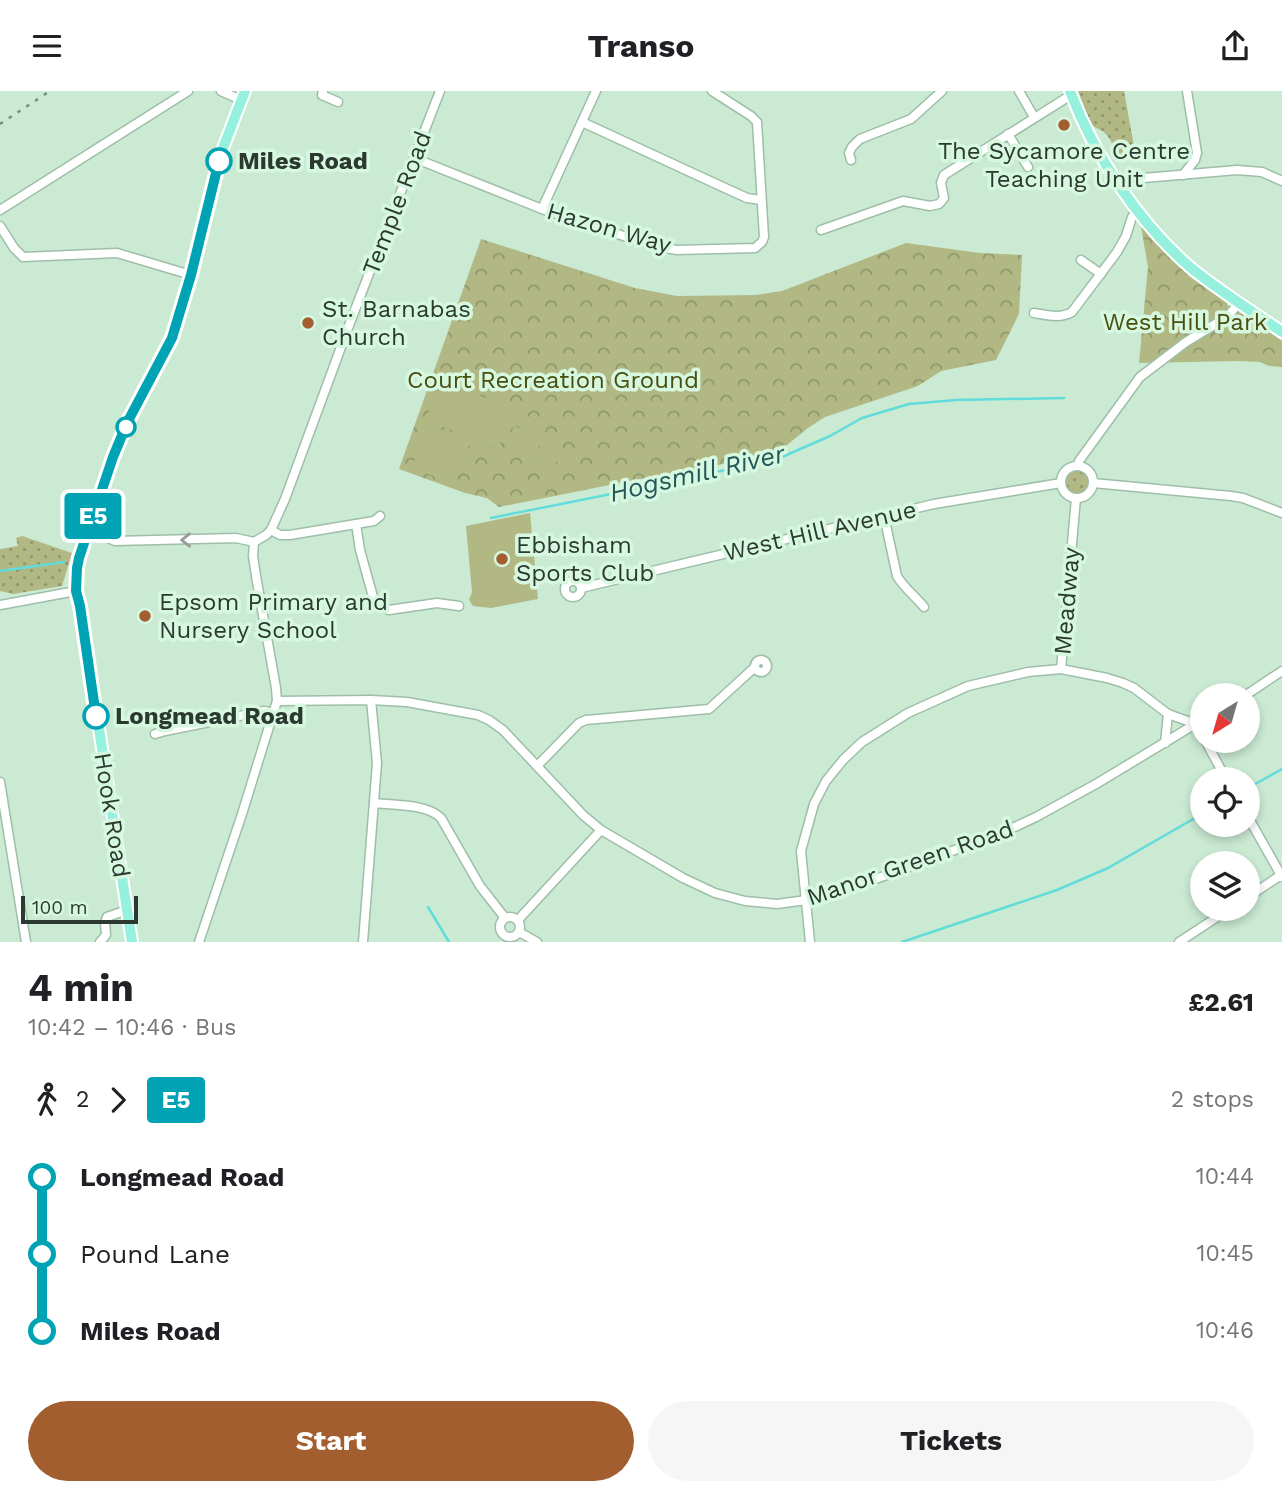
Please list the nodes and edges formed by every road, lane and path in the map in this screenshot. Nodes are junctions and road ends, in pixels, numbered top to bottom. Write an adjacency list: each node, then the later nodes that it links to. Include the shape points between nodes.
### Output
1 (188, 91): 26 (street)
2 (221, 91): 11 (street)
3 (323, 91): 12 (street, via 322,95)
4 (440, 91): 17 (street, Temple Road)
5 (596, 91): 14 (street)
6 (712, 91): 24 (street, Hazon Way, via 757,122)
7 (942, 91): 18 (street, via 911,119 856,143)
8 (1019, 91): 13 (street)
9 (1187, 91): 16 (street)
10 (1071, 93): 13 (street); 23 (main road, via 1087,132)
11 (243, 96): 32 (main road, Hook Road, via 220,156)
12 (338, 102)
13 (1034, 117): 15 (street)
14 (582, 122): 24 (street, via 747,198); 25 (street)
15 (1008, 134): 19 (street); 29 (street, via 944,175 944,198 939,204 903,201)
16 (1197, 153): 20 (street); 21 (street)
17 (414, 158): 25 (street, Hazon Way); 45 (street, Temple Road)
18 (850, 160)
19 (1028, 167)
20 (1213, 171): 21 (street); 22 (street, via 1250,170)
21 (1182, 175): 23 (street, via 1132,179)
22 (1282, 181)
23 (1121, 186): 27 (main road)
24 (761, 200): 25 (street, Hazon Way, via 764,237 755,248 668,249)
25 (542, 209)
26 (0, 210)
27 (1138, 211): 31 (street); 33 (main road, via 1176,254)
28 (0, 226): 32 (street, via 23,257 117,253)
29 (821, 230)
30 (1081, 260): 31 (street)
31 (1101, 274): 34 (street, via 1067,316)
32 (191, 275): 44 (main road, Hook Road, via 172,338 128,421)
33 (1240, 302): 35 (main road); 36 (street, via 1227,317 1140,377)
34 (1034, 313)
35 (1282, 332)
36 (1078, 466): 37 (street, via 1064,473); 38 (street, via 1087,470)
37 (1061, 483): 39 (street, via 1064,492); 42 (street, West Hill Avenue, via 945,501)
38 (1093, 483): 39 (street, via 1089,492); 40 (street, via 1231,496)
39 (1076, 498): 53 (street, Meadway)
40 (1282, 513)
41 (380, 516): 43 (street)
42 (884, 516): 47 (street, West Hill Avenue); 51 (street, via 897,576)
43 (356, 524): 45 (street, via 290,535); 50 (street, via 375,604 389,610 437,603)
44 (89, 530): 46 (street, one-way to 44, via 236,538 115,541); 48 (main road, Hook Road, via 77,568)
45 (271, 530): 46 (street)
46 (254, 542): 57 (street)
47 (581, 587)
48 (76, 591): 49 (street); 72 (main road, Hook Road)
49 (0, 605)
50 (459, 606)
51 (924, 607)
52 (755, 667): 64 (street, via 709,709 579,723)
53 (1062, 669): 59 (street, Meadway, via 1123,683); 71 (street, via 1028,671 968,686 908,713 862,742 826,781 814,804 801,851)
54 (1282, 671): 55 (street)
55 (1260, 686)
56 (371, 700): 57 (street, Manor Green Road); 64 (street, Manor Green Road, via 478,715 503,730); 66 (street, via 377,763)
57 (277, 701): 58 (street)
58 (275, 713): 62 (street, via 264,711); 80 (street)
59 (1168, 714): 60 (street, Meadway); 63 (street)
60 (1190, 720)
61 (1190, 728): 63 (street, Manor Green Road)
62 (155, 734)
63 (1165, 743): 71 (street, Manor Green Road, via 1017,826)
64 (537, 765): 67 (street, Manor Green Road)
65 (0, 782): 77 (street)
66 (374, 803): 73 (street, via 436,813); 81 (street)
67 (601, 830): 71 (street, Manor Green Road, via 715,893 777,904); 74 (street)
68 (1259, 837): 69 (street)
69 (1281, 876): 70 (street)
70 (1260, 889)
71 (807, 901): 83 (street)
72 (127, 910): 78 (street, via 107,917 106,935); 79 (main road, Hook Road)
73 (505, 918): 74 (street); 76 (street, via 502,935)
74 (518, 920): 76 (street)
75 (1212, 921): 84 (street)
76 (519, 932): 82 (street)
77 (26, 942)
78 (100, 942)
79 (132, 942)
80 (199, 942)
81 (363, 942)
82 (537, 942)
83 (810, 942)
84 (1180, 942)

